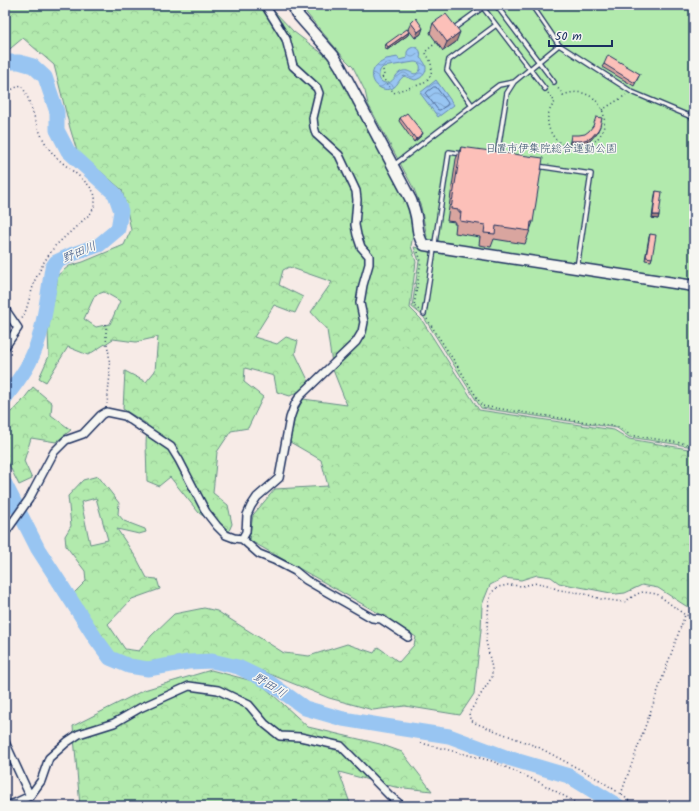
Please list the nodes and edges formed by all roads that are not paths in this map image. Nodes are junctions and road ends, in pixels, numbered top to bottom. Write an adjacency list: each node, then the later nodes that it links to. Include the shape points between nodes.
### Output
1 (265, 5): 27 (street, via 286,39 293,66 317,88 319,93 313,118 316,134 338,155 356,191 355,224 361,247 369,256 369,264 360,303 364,322 362,332 356,342 300,396 295,404 290,418 280,478 257,497 251,506 247,515 246,532)
2 (293, 5): 18 (street, via 296,13 340,66)
3 (496, 5): 9 (lane)
4 (533, 5): 8 (lane)
5 (483, 6): 6 (lane); 7 (lane)
6 (496, 26): 10 (lane); 14 (lane, via 449,60 447,70)
7 (451, 31)
8 (559, 45): 9 (lane); 15 (lane, via 632,92)
9 (538, 62): 10 (lane); 12 (lane)
10 (530, 69): 11 (lane); 13 (lane)
11 (514, 82): 14 (lane, via 499,85); 17 (lane, via 507,94)
12 (554, 82)
13 (545, 89)
14 (472, 105): 18 (lane)
15 (694, 118)
16 (470, 155): 20 (lane, via 449,152)
17 (497, 160)
18 (393, 166): 20 (street, via 411,200 421,242)
19 (536, 166): 21 (lane, via 591,174)
20 (434, 247): 21 (street); 24 (lane)
21 (576, 268): 22 (street)
22 (694, 286)
23 (5, 309): 25 (street, via 18,328)
24 (424, 314)
25 (5, 347)
26 (8, 528): 27 (street, via 29,499 54,452 66,440 83,434 106,412 125,416 171,447 216,526 226,535)
27 (242, 539): 28 (street, via 259,554 295,571 306,580)
28 (408, 637)
29 (5, 742): 30 (street)
30 (30, 796): 31 (street); 32 (street, via 41,781 49,758 67,742 79,734 114,723 189,686 218,690 248,705 280,736 300,737 341,746)
31 (5, 806)
32 (402, 806)

